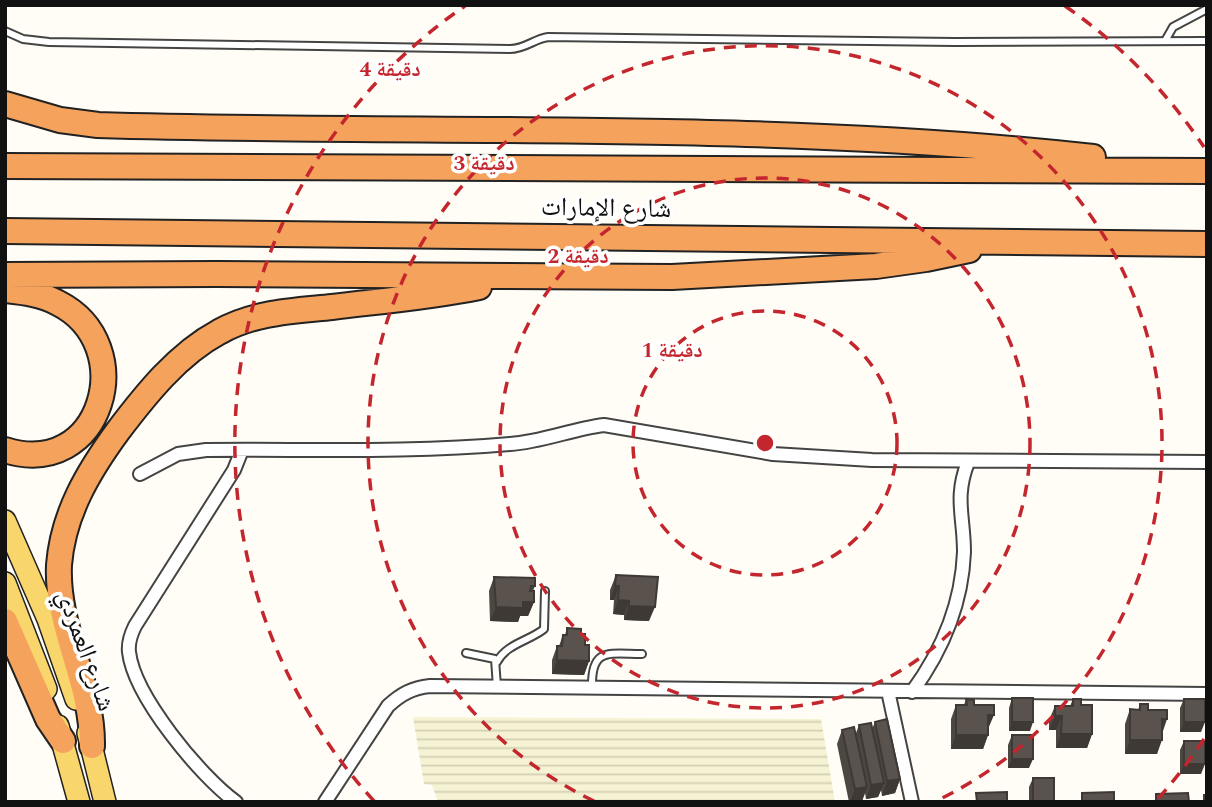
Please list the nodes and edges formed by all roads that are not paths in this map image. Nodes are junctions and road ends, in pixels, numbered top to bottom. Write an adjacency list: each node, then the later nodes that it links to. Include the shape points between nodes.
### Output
1 (1207, 9): 3 (lane, via 1173,27)
2 (5, 31): 3 (lane, via 49,42 510,49 548,37)
3 (1166, 41): 4 (lane)
4 (1207, 41)
5 (5, 104): 7 (highway, via 98,125 805,136 1051,153)
6 (5, 166): 7 (highway, شارع الإمارات)
7 (1202, 171)
8 (5, 231): 9 (highway, شارع الإمارات)
9 (999, 240): 10 (highway, شارع الإمارات); 12 (highway, via 939,257 876,266 672,277)
10 (1207, 244)
11 (5, 275): 12 (highway)
12 (517, 275): 32 (highway, via 463,290 254,317 207,339 156,385 88,474 68,518 61,549 62,613 90,708)
13 (5, 290): 14 (highway, via 46,298 72,313 94,339 104,385 98,412 71,443 46,454)
14 (5, 450)
15 (242, 450): 16 (street, via 380,451 511,444 604,425 773,454); 18 (street, via 178,454); 35 (street, via 234,470 135,626 129,646 136,675 160,717 208,778)
16 (968, 462): 17 (street); 29 (street, via 959,496 964,551 955,606 937,652)
17 (1207, 462)
18 (141, 474)
19 (5, 521): 32 (main road, شارع العمردي, via 48,619)
20 (5, 583): 31 (main road, شارع العمردي)
21 (545, 591): 25 (lane, via 544,629 506,650)
22 (5, 621): 31 (highway, via 48,719)
23 (466, 653): 25 (lane)
24 (642, 654): 27 (lane, via 599,657)
25 (497, 662): 26 (lane)
26 (498, 687): 27 (street); 36 (street, via 430,686 400,695 388,706)
27 (592, 688): 28 (street)
28 (888, 691): 29 (street); 37 (street)
29 (912, 692): 30 (street)
30 (1207, 694)
31 (63, 741): 33 (main road, شارع العمردي)
32 (92, 746): 34 (main road, شارع العمردي)
33 (79, 802)
34 (105, 802)
35 (236, 802)
36 (325, 802)
37 (912, 802)

